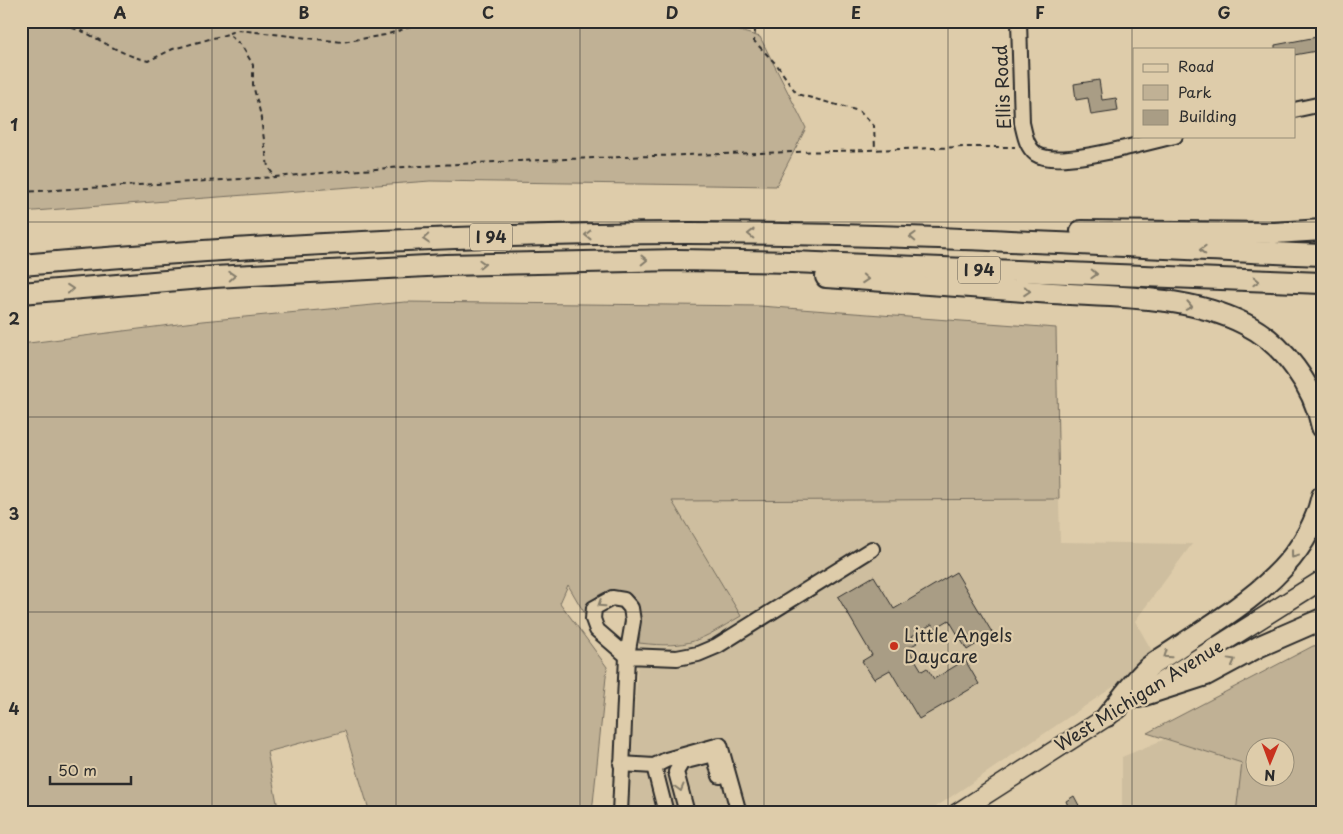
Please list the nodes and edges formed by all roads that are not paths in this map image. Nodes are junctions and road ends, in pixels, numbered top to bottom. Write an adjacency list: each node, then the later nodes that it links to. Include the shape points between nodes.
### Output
1 (1019, 21): 4 (street, Ellis Road, via 1022,123 1027,143 1035,153 1058,160)
2 (1322, 104): 3 (street)
3 (1296, 110)
4 (1165, 138)
5 (1322, 230): 6 (highway, via 1275,234 1067,231)
6 (962, 239): 7 (highway, I 94, one-way to 6); 9 (highway, I 94, one-way to 9, via 686,233 481,237 210,249)
7 (1322, 255)
8 (678, 260): 10 (highway, I 94, one-way to 10); 11 (highway, I 94, one-way to 8, via 214,277 446,265); 12 (highway, one-way to 12, via 708,267 1187,304 1247,325 1270,341 1289,360 1312,398)
9 (21, 265)
10 (1322, 284)
11 (21, 293)
12 (1322, 427)
13 (1322, 496): 18 (highway, one-way to 18, via 1307,536 1286,566 1231,612 1148,668)
14 (872, 549): 19 (street, via 718,646 677,658 627,656)
15 (1322, 580): 17 (main road, West Michigan Avenue)
16 (1322, 619): 17 (highway, one-way to 16, via 1206,675 1260,646)
17 (1138, 697): 18 (main road, West Michigan Avenue)
18 (1107, 716): 26 (main road, West Michigan Avenue)
19 (621, 764): 20 (street); 21 (street)
20 (654, 766): 22 (street); 25 (street, via 720,745)
21 (620, 813)
22 (666, 813)
23 (687, 813): 24 (street, one-way to 23, via 715,758 710,755 682,762 676,772)
24 (730, 813)
25 (740, 813)
26 (957, 813)

